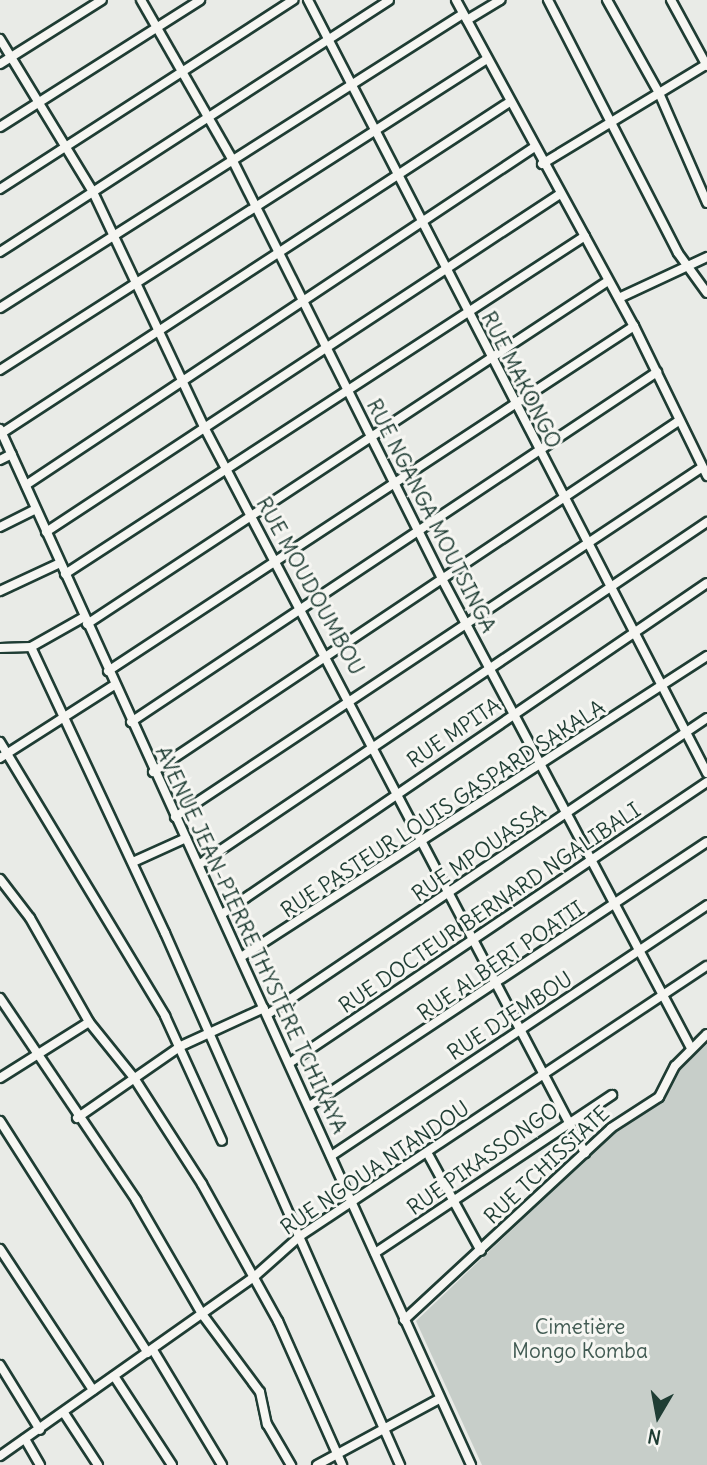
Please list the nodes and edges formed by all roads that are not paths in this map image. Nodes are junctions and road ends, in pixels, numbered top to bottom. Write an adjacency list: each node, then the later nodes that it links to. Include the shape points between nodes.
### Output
1 (102, 0): 16 (street)
2 (141, 0): 13 (street, RUE NGANGA MOUTSINGA)
3 (200, 0): 13 (street)
4 (293, 0): 20 (street)
5 (308, 0): 14 (street, RUE MAKONGO)
6 (389, 0): 14 (street)
7 (456, 0): 12 (street)
8 (500, 0): 12 (street)
9 (548, 0): 26 (street)
10 (607, 0): 22 (street)
11 (671, 0): 19 (street)
12 (465, 17): 17 (street); 21 (street)
13 (159, 28): 20 (street, RUE NGANGA MOUTSINGA); 23 (street)
14 (329, 37): 21 (street, RUE MAKONGO); 25 (street)
15 (0, 39): 16 (street, RUE MOUDOUMBOU)
16 (12, 57): 18 (street); 23 (street, RUE MOUDOUMBOU)
17 (487, 59): 24 (street); 28 (street)
18 (0, 64)
19 (707, 65): 22 (street)
20 (183, 72): 25 (street, RUE NGANGA MOUTSINGA); 29 (street)
21 (352, 83): 28 (street, RUE MAKONGO); 31 (street)
22 (659, 93): 26 (street); 37 (street)
23 (39, 101): 27 (street); 29 (street, RUE MOUDOUMBOU)
24 (508, 103): 30 (street); 33 (street)
25 (210, 120): 31 (street, RUE NGANGA MOUTSINGA); 35 (street)
26 (613, 120): 32 (street); 45 (street)
27 (0, 127)
28 (376, 133): 33 (street, RUE MAKONGO); 38 (street)
29 (70, 148): 34 (street); 35 (street, RUE MOUDOUMBOU)
30 (533, 148): 32 (street); 39 (street)
31 (232, 159): 38 (street, RUE NGANGA MOUTSINGA); 41 (street)
32 (542, 164): 36 (street)
33 (398, 173): 39 (street, RUE MAKONGO); 43 (street)
34 (0, 190)
35 (93, 192): 41 (street, RUE MOUDOUMBOU); 42 (street)
36 (560, 194): 40 (street); 46 (street)
37 (707, 202)
38 (253, 209): 43 (street, RUE NGANGA MOUTSINGA); 48 (street)
39 (421, 226): 46 (street, RUE MAKONGO); 51 (street)
40 (585, 236): 47 (street); 53 (street)
41 (112, 240): 48 (street, RUE MOUDOUMBOU); 52 (street)
42 (0, 253)
43 (276, 256): 51 (street, RUE NGANGA MOUTSINGA); 55 (street)
44 (707, 257): 45 (street)
45 (687, 263): 49 (street); 50 (street)
46 (443, 267): 53 (street, RUE MAKONGO); 56 (street)
47 (608, 281): 50 (street); 57 (street)
48 (134, 287): 55 (street, RUE MOUDOUMBOU); 58 (street)
49 (707, 293)
50 (619, 298): 54 (street)
51 (299, 301): 56 (street, RUE NGANGA MOUTSINGA); 60 (street)
52 (0, 308)
53 (467, 313): 57 (street, RUE MAKONGO); 61 (street)
54 (634, 326): 59 (street); 62 (street)
55 (157, 334): 60 (street, RUE MOUDOUMBOU); 65 (street)
56 (325, 347): 61 (street, RUE NGANGA MOUTSINGA); 64 (street)
57 (489, 359): 62 (street, RUE MAKONGO); 66 (street)
58 (0, 370)
59 (657, 372): 63 (street); 67 (street)
60 (182, 380): 64 (street, RUE MOUDOUMBOU); 74 (street)
61 (348, 393): 66 (street, RUE NGANGA MOUTSINGA); 71 (street)
62 (516, 404): 67 (street, RUE MAKONGO); 73 (street)
63 (677, 422): 70 (street); 75 (street)
64 (204, 427): 71 (street, RUE MOUDOUMBOU); 80 (street)
65 (1, 431): 68 (street, AVENUE JEAN-PIERRE THYSTÈRE TCHIKAYA)
66 (372, 436): 73 (street, RUE NGANGA MOUTSINGA); 77 (street)
67 (538, 451): 75 (street, RUE MAKONGO); 81 (street)
68 (12, 454): 69 (street); 74 (street, AVENUE JEAN-PIERRE THYSTÈRE TCHIKAYA)
69 (0, 460)
70 (701, 468): 72 (street); 82 (street)
71 (227, 470): 77 (street, RUE MOUDOUMBOU); 85 (street)
72 (707, 477)
73 (396, 484): 81 (street, RUE NGANGA MOUTSINGA); 83 (street)
74 (26, 485): 76 (street, AVENUE JEAN-PIERRE THYSTÈRE TCHIKAYA)
75 (561, 495): 82 (street, RUE MAKONGO); 86 (street)
76 (36, 509): 79 (street); 80 (street, AVENUE JEAN-PIERRE THYSTÈRE TCHIKAYA)
77 (253, 517): 83 (street, RUE MOUDOUMBOU); 91 (street)
78 (707, 522): 88 (street)
79 (0, 527)
80 (46, 531): 84 (street, AVENUE JEAN-PIERRE THYSTÈRE TCHIKAYA)
81 (419, 532): 86 (street, RUE NGANGA MOUTSINGA); 90 (street)
82 (584, 544): 88 (street, RUE MAKONGO); 92 (street)
83 (278, 562): 90 (street, RUE MOUDOUMBOU); 99 (street)
84 (60, 563): 85 (street, AVENUE JEAN-PIERRE THYSTÈRE TCHIKAYA); 89 (street)
85 (65, 574): 91 (street, AVENUE JEAN-PIERRE THYSTÈRE TCHIKAYA)
86 (442, 577): 92 (street, RUE NGANGA MOUTSINGA); 96 (street)
87 (707, 583): 93 (street, RUE MPITA)
88 (610, 587): 93 (street, RUE MAKONGO); 98 (street)
89 (0, 591)
90 (302, 609): 96 (street, RUE MOUDOUMBOU); 106 (street)
91 (86, 620): 94 (street); 99 (street, AVENUE JEAN-PIERRE THYSTÈRE TCHIKAYA)
92 (467, 623): 98 (street, RUE NGANGA MOUTSINGA); 102 (street)
93 (637, 630): 101 (street, RUE MAKONGO); 103 (street, RUE MPITA)
94 (31, 647): 95 (street); 104 (street)
95 (0, 648)
96 (327, 654): 102 (street, RUE MOUDOUMBOU); 113 (street)
97 (707, 656): 101 (street, RUE PASTEUR LOUIS GASPARD SAKALA)
98 (490, 668): 103 (street, RUE NGANGA MOUTSINGA); 109 (street)
99 (108, 671): 100 (street, AVENUE JEAN-PIERRE THYSTÈRE TCHIKAYA)
100 (114, 685): 104 (street); 106 (street, AVENUE JEAN-PIERRE THYSTÈRE TCHIKAYA)
101 (662, 687): 107 (street, RUE MAKONGO); 112 (street, RUE PASTEUR LOUIS GASPARD SAKALA)
102 (351, 697): 109 (street, RUE MOUDOUMBOU); 118 (street)
103 (516, 713): 112 (street, RUE NGANGA MOUTSINGA); 116 (street, RUE MPITA)
104 (63, 717): 110 (street); 123 (street)
105 (707, 718): 107 (street, RUE MPOUASSA)
106 (131, 722): 113 (street, AVENUE JEAN-PIERRE THYSTÈRE TCHIKAYA)
107 (687, 732): 114 (street, RUE MAKONGO); 117 (street, RUE MPOUASSA)
108 (0, 742): 110 (street)
109 (375, 747): 116 (street, RUE MOUDOUMBOU); 124 (street)
110 (8, 752): 111 (street); 142 (street)
111 (0, 758)
112 (543, 764): 117 (street, RUE NGANGA MOUTSINGA); 121 (street, RUE PASTEUR LOUIS GASPARD SAKALA)
113 (153, 772): 118 (street, AVENUE JEAN-PIERRE THYSTÈRE TCHIKAYA)
114 (707, 773)
115 (707, 782): 122 (street, RUE DOCTEUR BERNARD NGALIBALI)
116 (396, 793): 121 (street, RUE MOUDOUMBOU); 129 (street, RUE MPITA)
117 (568, 814): 122 (street, RUE NGANGA MOUTSINGA); 126 (street, RUE MPOUASSA)
118 (175, 817): 119 (street, AVENUE JEAN-PIERRE THYSTÈRE TCHIKAYA)
119 (186, 838): 123 (street); 124 (street, AVENUE JEAN-PIERRE THYSTÈRE TCHIKAYA)
120 (707, 842): 128 (street, RUE ALBERT POATII)
121 (423, 844): 126 (street, RUE MOUDOUMBOU); 132 (street, RUE PASTEUR LOUIS GASPARD SAKALA)
122 (591, 860): 128 (street, RUE NGANGA MOUTSINGA); 130 (street, RUE DOCTEUR BERNARD NGALIBALI)
123 (133, 862): 140 (street)
124 (200, 864): 129 (street, AVENUE JEAN-PIERRE THYSTÈRE TCHIKAYA)
125 (0, 879): 138 (street, via 30,918)
126 (450, 894): 130 (street, RUE MOUDOUMBOU); 137 (street, RUE MPOUASSA)
127 (707, 905): 131 (street, RUE DJEMBOU)
128 (615, 906): 131 (street, RUE NGANGA MOUTSINGA); 134 (street, RUE ALBERT POATII)
129 (222, 914): 132 (street, AVENUE JEAN-PIERRE THYSTÈRE TCHIKAYA)
130 (472, 939): 134 (street, RUE MOUDOUMBOU); 145 (street, RUE DOCTEUR BERNARD NGALIBALI)
131 (640, 949): 135 (street, RUE NGANGA MOUTSINGA); 139 (street, RUE DJEMBOU)
132 (241, 957): 137 (street, AVENUE JEAN-PIERRE THYSTÈRE TCHIKAYA)
133 (707, 966): 135 (street, RUE NGOUA NTANDOU)
134 (498, 985): 139 (street, RUE MOUDOUMBOU); 150 (street, RUE ALBERT POATII)
135 (664, 996): 143 (street, RUE NGANGA MOUTSINGA); 146 (street, RUE NGOUA NTANDOU)
136 (0, 998): 144 (street)
137 (266, 1011): 140 (street, RUE MPOUASSA); 145 (street, AVENUE JEAN-PIERRE THYSTÈRE TCHIKAYA)
138 (89, 1022): 144 (street); 148 (street)
139 (522, 1028): 146 (street, RUE MOUDOUMBOU); 156 (street, RUE DJEMBOU)
140 (209, 1034): 142 (street, RUE MPOUASSA); 160 (street)
141 (707, 1034): 143 (street, RUE TCHISSIATE)
142 (181, 1046): 148 (street, RUE MPOUASSA); 154 (street)
143 (691, 1048): 155 (street, RUE TCHISSIATE, via 659,1097 622,1118)
144 (34, 1057): 147 (street); 151 (street)
145 (291, 1062): 150 (street, AVENUE JEAN-PIERRE THYSTÈRE TCHIKAYA)
146 (545, 1076): 153 (street, RUE MOUDOUMBOU); 157 (street, RUE NGOUA NTANDOU)
147 (0, 1078)
148 (134, 1078): 151 (street, RUE MPOUASSA); 164 (street)
149 (612, 1095): 153 (street, RUE PIKASSONGO)
150 (311, 1105): 156 (street, AVENUE JEAN-PIERRE THYSTÈRE TCHIKAYA)
151 (77, 1118): 165 (street, via 135,1200)
152 (0, 1121): 167 (street)
153 (567, 1122): 155 (street, RUE MOUDOUMBOU); 158 (street, RUE PIKASSONGO)
154 (222, 1141)
155 (584, 1153): 162 (street, RUE TCHISSIATE)
156 (331, 1156): 159 (street, AVENUE JEAN-PIERRE THYSTÈRE TCHIKAYA)
157 (429, 1156): 158 (street); 159 (street, RUE NGOUA NTANDOU)
158 (454, 1203): 162 (street); 163 (street, RUE PIKASSONGO)
159 (353, 1206): 160 (street, RUE NGOUA NTANDOU); 163 (street, AVENUE JEAN-PIERRE THYSTÈRE TCHIKAYA)
160 (300, 1236): 164 (street, RUE NGOUA NTANDOU); 173 (street)
161 (0, 1249): 170 (street)
162 (481, 1251): 166 (street, RUE TCHISSIATE)
163 (374, 1253): 166 (street, AVENUE JEAN-PIERRE THYSTÈRE TCHIKAYA)
164 (255, 1276): 165 (street, RUE NGOUA NTANDOU); 176 (street)
165 (202, 1314): 167 (street, RUE NGOUA NTANDOU); 182 (street, via 260,1391 267,1424)
166 (404, 1320): 171 (street, AVENUE JEAN-PIERRE THYSTÈRE TCHIKAYA)
167 (150, 1352): 169 (street, RUE NGOUA NTANDOU); 181 (street)
168 (0, 1365): 174 (street)
169 (114, 1376): 170 (street, RUE NGOUA NTANDOU); 180 (street)
170 (93, 1390): 172 (street, RUE NGOUA NTANDOU)
171 (439, 1399): 173 (street); 186 (street, AVENUE JEAN-PIERRE THYSTÈRE TCHIKAYA)
172 (64, 1413): 174 (street, RUE NGOUA NTANDOU); 179 (street)
173 (382, 1427): 176 (street); 185 (street)
174 (40, 1430): 175 (street, RUE NGOUA NTANDOU)
175 (25, 1439): 177 (street, RUE NGOUA NTANDOU); 178 (street)
176 (336, 1454): 183 (street); 184 (street)
177 (0, 1456)
178 (40, 1465)
179 (98, 1465)
180 (172, 1465)
181 (222, 1465)
182 (291, 1465)
183 (317, 1465)
184 (342, 1465)
185 (400, 1465)
186 (471, 1465)

